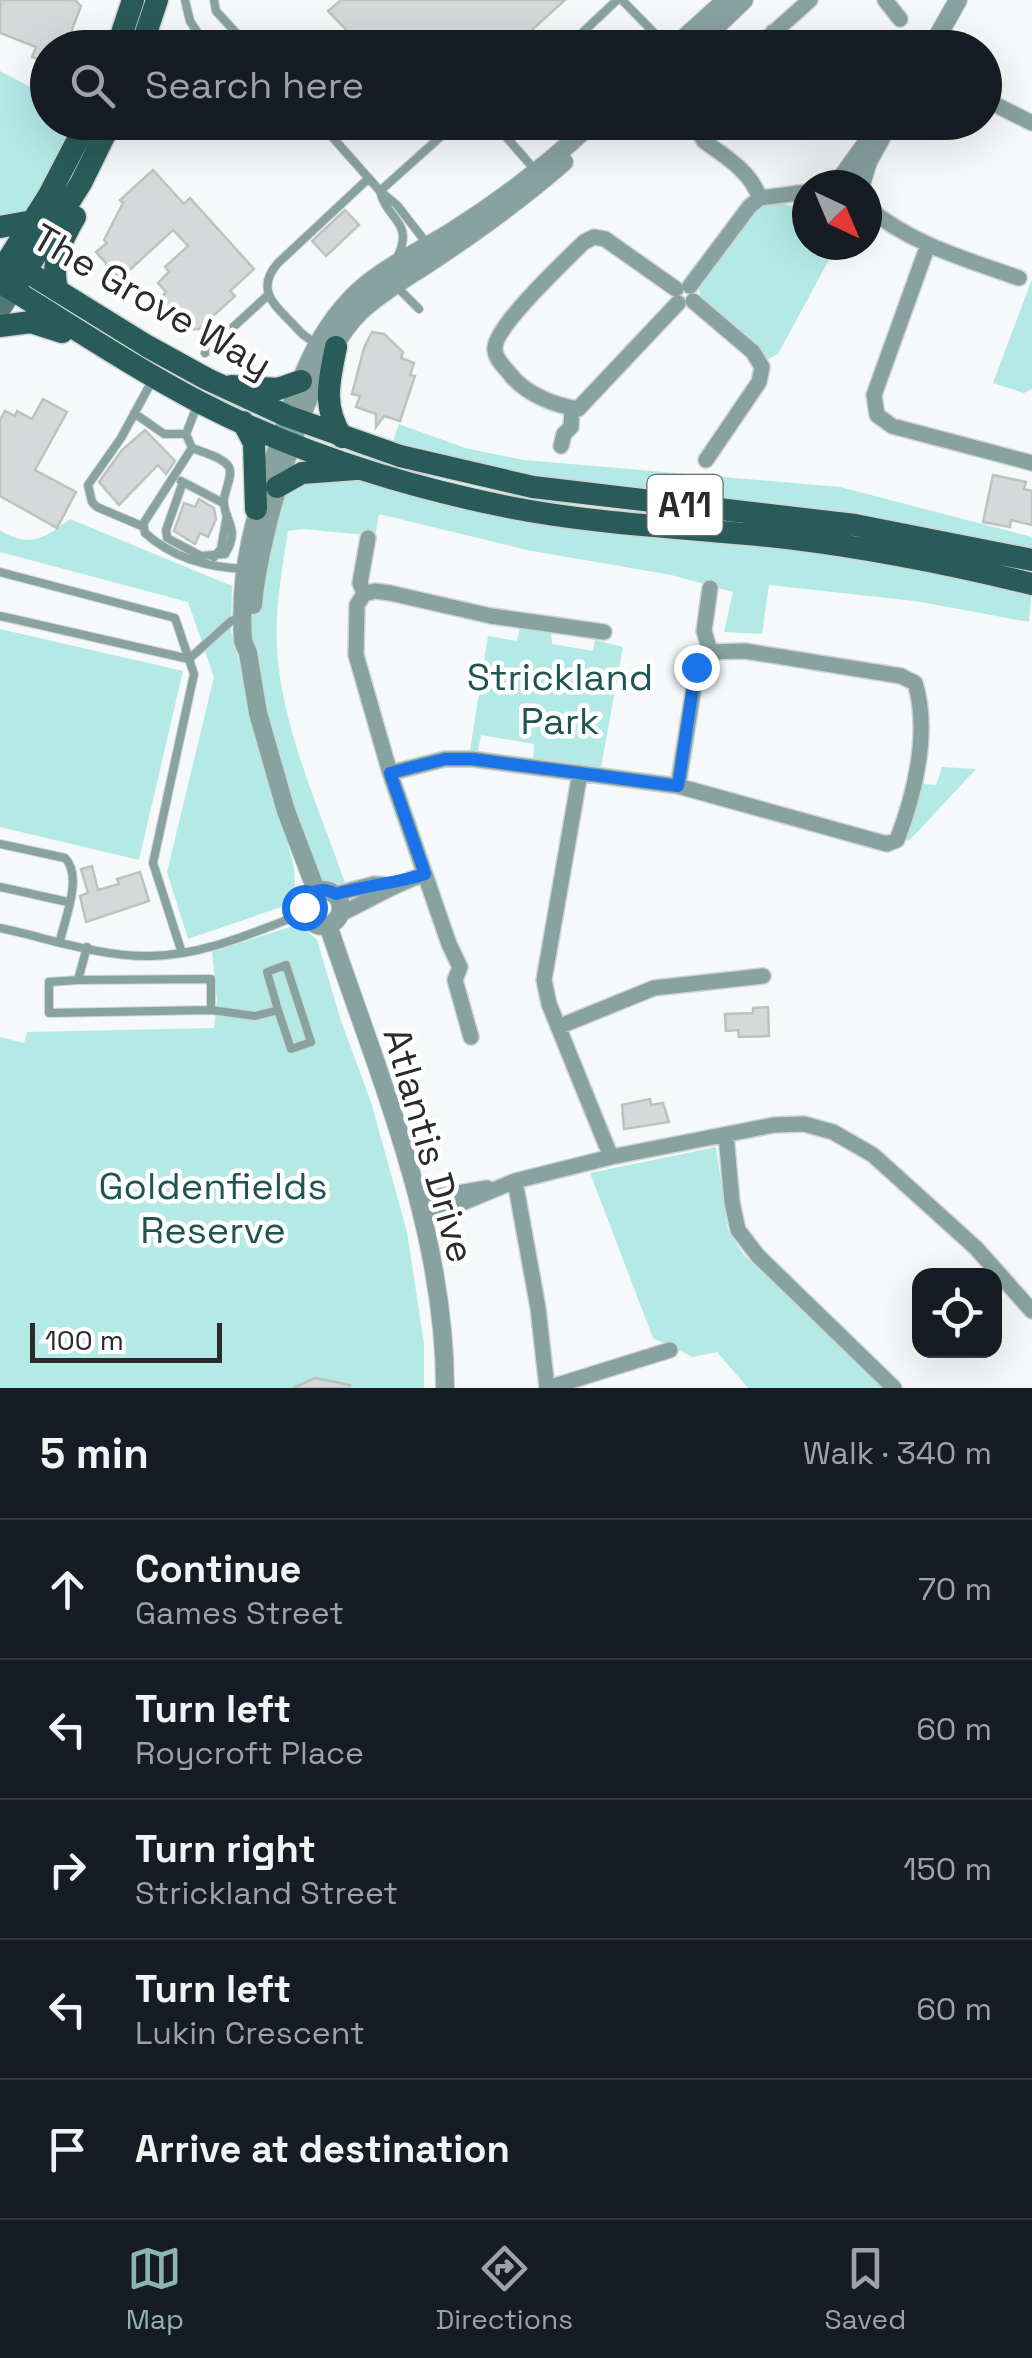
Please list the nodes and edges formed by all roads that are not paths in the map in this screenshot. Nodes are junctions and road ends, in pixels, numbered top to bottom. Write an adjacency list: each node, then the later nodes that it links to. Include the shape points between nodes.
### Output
1 (133, 0): 13 (main road)
2 (157, 0): 14 (main road)
3 (184, 0): 15 (lane)
4 (214, 0): 16 (lane)
5 (620, 0): 17 (lane); 18 (lane)
6 (726, 0): 19 (street)
7 (744, 0): 20 (street)
8 (810, 0): 21 (street)
9 (885, 0): 12 (street)
10 (946, 0): 22 (street)
11 (958, 0): 23 (street)
12 (900, 19)
13 (122, 30)
14 (147, 30)
15 (196, 30)
16 (233, 30)
17 (586, 30)
18 (652, 30)
19 (692, 30)
20 (713, 30)
21 (774, 30)
22 (929, 30)
23 (941, 30)
24 (1002, 108): 25 (street)
25 (1032, 123)
26 (91, 140): 46 (main road)
27 (97, 140): 53 (main road, via 81,183)
28 (100, 140): 55 (main road, via 93,182 60,248)
29 (335, 140): 40 (lane)
30 (438, 140): 41 (lane)
31 (509, 140): 39 (lane)
32 (575, 140): 39 (street)
33 (586, 140): 39 (street)
34 (703, 140): 43 (street, via 744,169)
35 (871, 140): 37 (street)
36 (880, 140): 38 (street)
37 (859, 170)
38 (862, 170)
39 (540, 175): 51 (street)
40 (369, 178): 41 (lane); 57 (lane, via 272,270)
41 (380, 191): 51 (lane); 52 (lane, via 403,226 404,244)
42 (792, 194): 43 (street)
43 (765, 197): 44 (street); 56 (street, via 750,206)
44 (792, 203)
45 (882, 217): 49 (street)
46 (32, 222): 48 (main road); 53 (main road)
47 (882, 226): 49 (street)
48 (0, 227)
49 (900, 231): 50 (street)
50 (928, 245): 54 (street); 76 (street, via 874,395 877,416 892,426)
51 (432, 252): 52 (street)
52 (390, 275): 58 (lane); 61 (street)
53 (7, 277): 55 (main road, The Grove Way / A11); 60 (main road, The Grove Way / A11)
54 (1019, 278)
55 (58, 291): 65 (main road, The Grove Way / A11)
56 (684, 295): 67 (street, via 588,401); 67 (street, via 605,240 584,242 508,320 494,345 525,390); 75 (street, via 762,367 759,382)
57 (267, 296): 61 (lane, via 303,336); 62 (lane)
58 (419, 309)
59 (0, 326): 60 (main road, via 31,322)
60 (98, 345): 63 (main road, The Grove Way / A11)
61 (327, 346): 64 (street); 70 (street); 72 (main road, via 328,402)
62 (205, 353)
63 (154, 377): 66 (main road, The Grove Way / A11); 68 (lane)
64 (300, 382): 65 (main road); 70 (street)
65 (222, 386): 70 (main road, The Grove Way / A11)
66 (200, 402): 69 (main road, The Grove Way / A11); 71 (lane)
67 (572, 408): 73 (street)
68 (134, 413): 71 (lane, via 164,434); 83 (lane, via 93,475 88,494 98,508)
69 (242, 422): 70 (main road, The Grove Way / A11); 82 (main road, via 254,443)
70 (291, 430): 72 (main road, The Grove Way / A11); 77 (main road, The Grove Way / A11); 80 (street); 82 (street)
71 (186, 434): 74 (lane)
72 (342, 437): 85 (main road, The Grove Way / A11, via 533,488 903,532)
73 (560, 446)
74 (192, 448): 78 (lane); 81 (lane, via 228,465)
75 (706, 460)
76 (1032, 463)
77 (364, 468): 80 (main road, via 302,473); 88 (main road, The Grove Way / A11, via 510,507 836,545)
78 (173, 477): 79 (lane); 83 (lane)
79 (183, 482): 81 (lane); 81 (lane, via 166,530 168,538 200,556 228,550 232,523)
80 (277, 486): 86 (street)
81 (223, 503)
82 (256, 509): 86 (street)
83 (144, 527): 86 (lane, via 159,546 198,563)
84 (368, 538): 90 (street)
85 (1032, 560)
86 (250, 569): 92 (street); 95 (street)
87 (0, 572): 96 (lane, via 175,618)
88 (1032, 584)
89 (710, 588): 94 (street, via 704,632)
90 (364, 594): 93 (street, via 390,592 491,616); 97 (street, via 357,605 356,655)
91 (0, 616): 96 (lane)
92 (241, 618): 95 (street); 96 (lane, via 230,620)
93 (604, 632)
94 (710, 651): 99 (street, via 696,667); 99 (street, via 745,651 915,683 922,704 920,740 902,828 896,840 876,842)
95 (248, 653): 104 (street, via 286,811)
96 (188, 659): 112 (lane, via 194,674 152,863)
97 (390, 773): 98 (street, via 458,759); 101 (street)
98 (580, 773): 99 (street); 117 (street, via 544,980)
99 (678, 786)
100 (0, 844): 106 (lane, via 66,858 74,870)
101 (425, 874): 102 (street); 118 (street, via 460,966 456,980)
102 (391, 885): 105 (street); 108 (street)
103 (0, 887): 106 (lane)
104 (316, 890): 105 (street); 107 (street)
105 (336, 894): 108 (street)
106 (68, 902): 110 (lane)
107 (305, 914): 108 (street, via 315,924); 112 (lane)
108 (334, 920): 122 (street, Atlantis Drive)
109 (0, 928): 110 (lane)
110 (60, 941): 111 (lane)
111 (86, 946): 112 (lane, via 146,956); 114 (lane)
112 (182, 953)
113 (762, 976): 117 (street, via 654,988)
114 (78, 980): 115 (lane, via 211,980); 115 (lane, via 49,982 49,1013)
115 (211, 1010): 116 (lane, via 256,1016)
116 (278, 1010): 116 (lane, via 266,972 286,965 311,1042 291,1050)
117 (558, 1027): 120 (street)
118 (471, 1037)
119 (726, 1134): 120 (street); 123 (street, via 804,1124 863,1147 976,1248); 127 (street, via 738,1230)
120 (611, 1157): 121 (street)
121 (515, 1180): 122 (street, via 444,1211); 126 (street)
122 (421, 1209): 125 (street, Atlantis Drive)
123 (1032, 1311)
124 (670, 1350): 126 (street)
125 (445, 1388)
126 (547, 1388)
127 (894, 1388)

